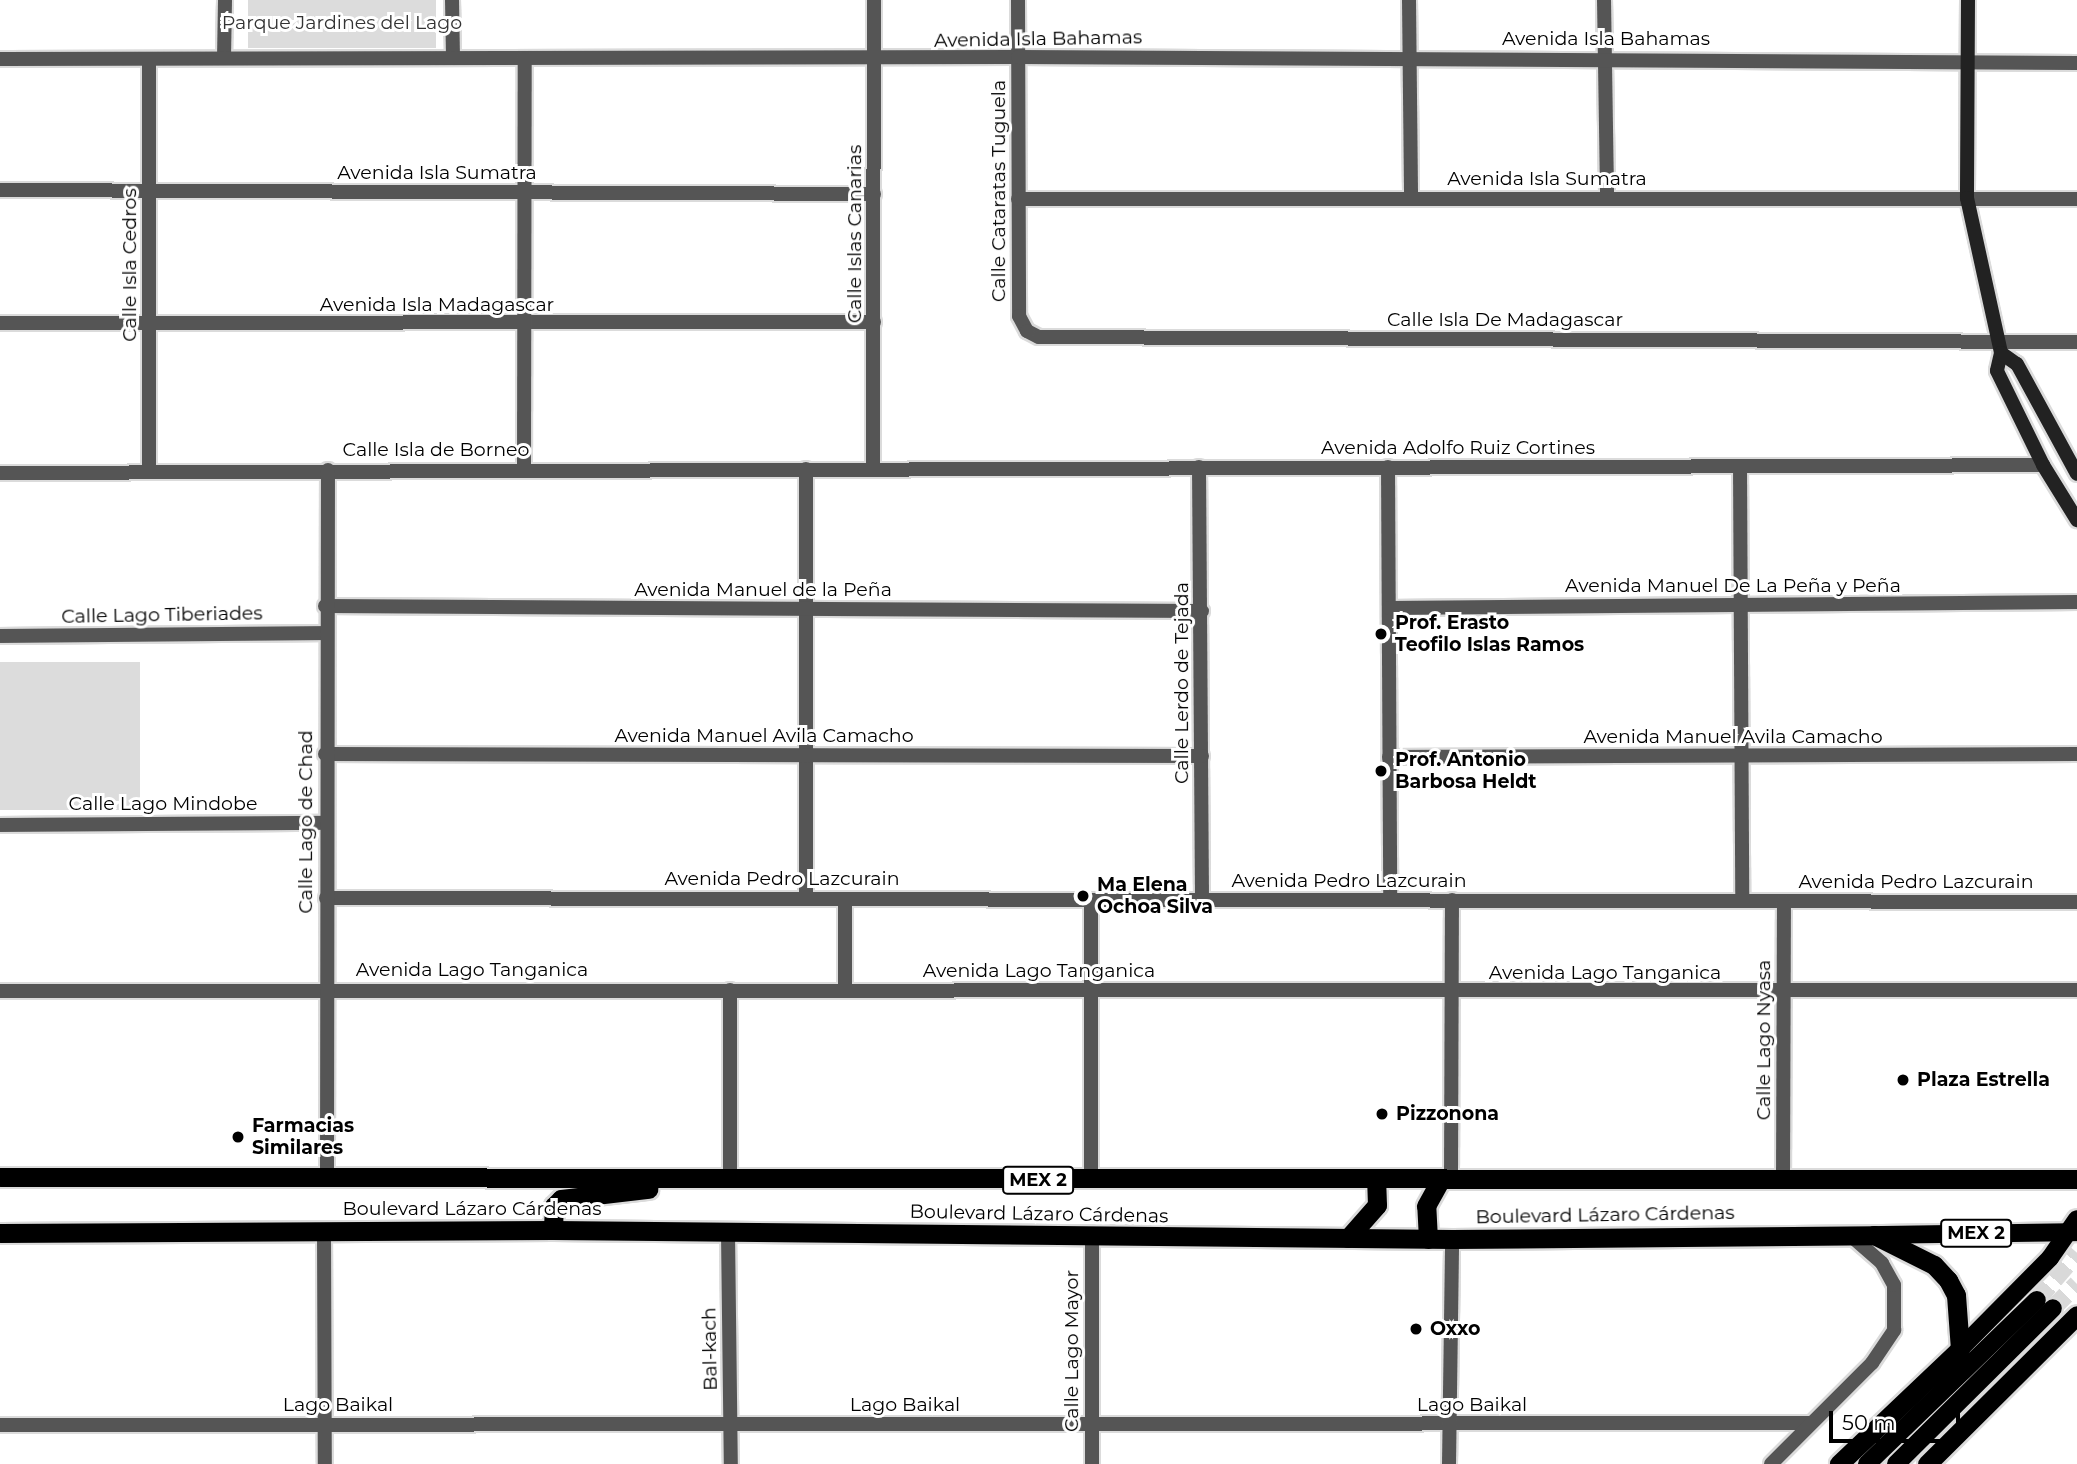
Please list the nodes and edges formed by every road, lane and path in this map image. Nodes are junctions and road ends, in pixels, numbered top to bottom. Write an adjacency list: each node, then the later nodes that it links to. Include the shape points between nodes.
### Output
1 (225, 0): 9 (street)
2 (452, 0): 10 (street)
3 (874, 0): 16 (street, Calle Islas Canarias)
4 (1018, 0): 8 (street, Calle Cataratas Tuguela)
5 (1409, 0): 12 (street)
6 (1604, 0): 13 (street)
7 (1968, 0): 17 (main road)
8 (1018, 57): 12 (street, Avenida Isla Bahamas); 16 (street, Avenida Isla Bahamas); 25 (street, Calle Cataratas Tuguela)
9 (224, 58): 10 (street, Avenida Isla Bahamas); 15 (street, Avenida Isla Bahamas)
10 (453, 58): 11 (street, Avenida Isla Bahamas)
11 (526, 58): 16 (street, Avenida Isla Bahamas); 21 (street)
12 (1410, 58): 13 (street, Avenida Isla Bahamas); 26 (street)
13 (1605, 58): 17 (street, Avenida Isla Bahamas); 23 (street)
14 (0, 59): 15 (street, Avenida Isla Bahamas)
15 (149, 59): 20 (street, Calle Isla Cedros)
16 (874, 61): 22 (street, Calle Islas Canarias)
17 (1968, 61): 18 (street, Avenida Isla Bahamas); 24 (main road)
18 (2077, 63)
19 (0, 190): 20 (street, Avenida Isla Sumatra)
20 (150, 191): 21 (street, Avenida Isla Sumatra); 30 (street, Calle Isla Cedros)
21 (525, 193): 22 (street, Avenida Isla Sumatra); 31 (street)
22 (874, 194): 28 (street, Calle Islas Canarias)
23 (1607, 198): 24 (street, Avenida Isla Sumatra); 26 (street, Avenida Isla Sumatra)
24 (1967, 198): 27 (street, Avenida Isla Sumatra); 34 (main road)
25 (1018, 199): 26 (street, Avenida Isla Sumatra); 32 (street, Calle Cataratas Tuguela, via 1018,316)
26 (1411, 199)
27 (2077, 199)
28 (874, 321): 31 (street, Avenida Isla Madagascar); 37 (street, Calle Islas Canarias)
29 (0, 323): 30 (street, Avenida Isla Madagascar)
30 (149, 324): 31 (street, Avenida Isla Madagascar); 44 (street, Calle Isla Cedros)
31 (526, 324): 40 (street)
32 (1033, 334): 34 (street, Calle Isla De Madagascar, via 1978,342)
33 (2077, 342): 34 (street, Calle Isla De Madagascar)
34 (1999, 347): 35 (main road, via 1997,371); 45 (main road, via 2017,364)
35 (2043, 465): 36 (street, Avenida Adolfo Ruiz Cortines); 46 (main road)
36 (1740, 466): 39 (street, Avenida Adolfo Ruiz Cortines); 48 (street)
37 (873, 467): 38 (street, Avenida Adolfo Ruiz Cortines); 41 (street, Calle Isla de Borneo)
38 (1199, 467): 39 (street, Avenida Adolfo Ruiz Cortines); 52 (street, Calle Lerdo de Tejada)
39 (1388, 467): 50 (street)
40 (524, 468): 41 (street, Calle Isla de Borneo); 42 (street, Calle Isla de Borneo)
41 (806, 469): 51 (street)
42 (328, 470): 44 (street, Calle Isla de Borneo); 49 (street, Calle Lago de Chad)
43 (0, 472): 44 (street, Calle Isla de Borneo)
44 (149, 472)
45 (2077, 474)
46 (2077, 520)
47 (2077, 602): 48 (street, Avenida Manuel De La Peña y Peña)
48 (1741, 605): 50 (street, Avenida Manuel De La Peña y Peña); 59 (street)
49 (325, 606): 51 (street, Avenida Manuel de la Peña); 53 (street, Calle Lago de Chad)
50 (1389, 608): 60 (street)
51 (807, 610): 52 (street, Avenida Manuel de la Peña); 57 (street)
52 (1202, 611): 58 (street, Calle Lerdo de Tejada)
53 (325, 633): 54 (street, Calle Lago Tiberiades); 55 (street, Calle Lago de Chad)
54 (0, 636)
55 (325, 754): 57 (street, Avenida Manuel Avila Camacho); 61 (street, Calle Lago de Chad)
56 (2077, 754): 59 (street, Avenida Manuel Avila Camacho)
57 (804, 755): 58 (street, Avenida Manuel Avila Camacho); 64 (street)
58 (1202, 756): 66 (street, Calle Lerdo de Tejada)
59 (1742, 756): 60 (street, Avenida Manuel Avila Camacho); 70 (street)
60 (1389, 757): 68 (street)
61 (326, 823): 62 (street, Calle Lago Mindobe); 63 (street, Calle Lago de Chad)
62 (0, 825)
63 (326, 898): 64 (street, Avenida Pedro Lazcurain); 73 (street, Calle Lago de Chad)
64 (806, 899): 65 (street, Avenida Pedro Lazcurain)
65 (845, 899): 67 (street, Avenida Pedro Lazcurain); 75 (street)
66 (1202, 899): 67 (street, Avenida Pedro Lazcurain); 68 (street, Avenida Pedro Lazcurain)
67 (1091, 900): 76 (street)
68 (1390, 900): 69 (street, Avenida Pedro Lazcurain)
69 (1452, 900): 70 (street, Avenida Pedro Lazcurain); 80 (street)
70 (1742, 901): 71 (street, Avenida Pedro Lazcurain)
71 (1784, 902): 72 (street, Avenida Pedro Lazcurain); 79 (street, Calle Lago Nyasa)
72 (2077, 902)
73 (327, 989): 74 (street, Avenida Lago Tanganica); 78 (street, Avenida Lago Tanganica); 81 (street, Calle Lago de Chad)
74 (730, 990): 75 (street, Avenida Lago Tanganica); 87 (street)
75 (845, 990): 76 (street, Avenida Lago Tanganica)
76 (1091, 990): 80 (street, Avenida Lago Tanganica); 88 (street)
77 (2077, 990): 79 (street, Avenida Lago Tanganica)
78 (0, 991)
79 (1784, 992): 80 (street, Avenida Lago Tanganica); 89 (street, Calle Lago Nyasa)
80 (1452, 993): 84 (street)
81 (327, 1174): 82 (highway, Boulevard Lázaro Cárdenas / MEX 2); 85 (highway, Boulevard Lázaro Cárdenas / MEX 2)
82 (0, 1177)
83 (1376, 1178): 84 (highway, Boulevard Lázaro Cárdenas / MEX 2); 88 (highway, Boulevard Lázaro Cárdenas / MEX 2); 98 (highway, via 1377,1205)
84 (1446, 1178): 89 (highway, Boulevard Lázaro Cárdenas / MEX 2); 99 (highway, via 1426,1206)
85 (690, 1179): 87 (highway, Boulevard Lázaro Cárdenas / MEX 2); 91 (highway, via 666,1187 561,1199 554,1206)
86 (2077, 1179): 89 (highway, Boulevard Lázaro Cárdenas / MEX 2)
87 (730, 1180): 88 (highway, Boulevard Lázaro Cárdenas / MEX 2)
88 (1091, 1180)
89 (1783, 1180)
90 (2075, 1228): 96 (main road, Boulevard Lázaro Cárdenas / MEX 2); 102 (main road)
91 (553, 1230): 92 (highway, Boulevard Lázaro Cárdenas / MEX 2); 94 (highway, Boulevard Lázaro Cárdenas / MEX 2)
92 (324, 1231): 93 (highway, Boulevard Lázaro Cárdenas / MEX 2); 105 (street)
93 (0, 1233)
94 (728, 1233): 97 (highway, Boulevard Lázaro Cárdenas / MEX 2); 107 (street, Bal-kach)
95 (1850, 1235): 96 (highway, Boulevard Lázaro Cárdenas / MEX 2); 100 (highway, Boulevard Lázaro Cárdenas / MEX 2); 104 (street, via 1882,1263 1894,1285 1894,1330 1872,1363)
96 (1874, 1235): 102 (highway, via 1934,1265 1948,1280 1956,1295)
97 (1091, 1237): 98 (highway, Boulevard Lázaro Cárdenas / MEX 2); 103 (street, Calle Lago Mayor)
98 (1348, 1238): 99 (highway, Boulevard Lázaro Cárdenas / MEX 2)
99 (1428, 1239): 100 (highway, Boulevard Lázaro Cárdenas / MEX 2)
100 (1452, 1239): 108 (street)
101 (2077, 1315): 117 (highway)
102 (1960, 1349): 114 (highway)
103 (1092, 1423): 107 (street, Lago Baikal); 108 (street, Lago Baikal); 111 (street, Calle Lago Mayor)
104 (1810, 1423): 108 (street, Lago Baikal); 113 (street)
105 (325, 1424): 106 (street, Lago Baikal); 107 (street, Lago Baikal); 109 (street)
106 (0, 1425)
107 (731, 1425): 110 (street, Bal-kach)
108 (1450, 1425): 112 (street)
109 (325, 1464)
110 (730, 1464)
111 (1092, 1464)
112 (1448, 1464)
113 (1771, 1464)
114 (1839, 1464)
115 (1867, 1464): 116 (main road, via 2045,1304)
116 (1896, 1464)
117 (1927, 1464)

